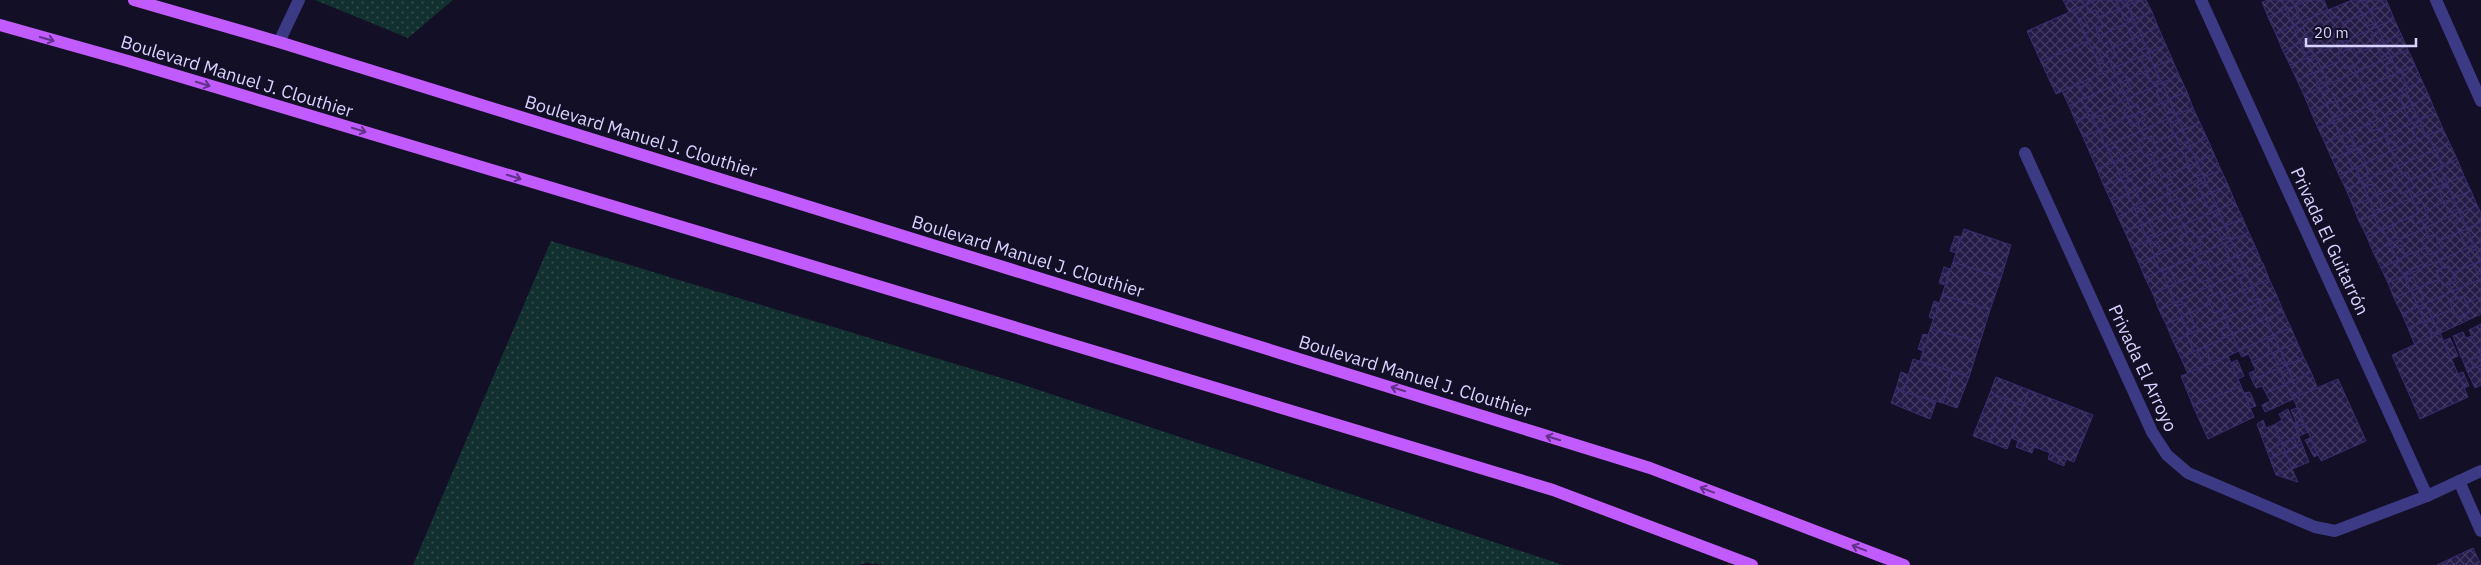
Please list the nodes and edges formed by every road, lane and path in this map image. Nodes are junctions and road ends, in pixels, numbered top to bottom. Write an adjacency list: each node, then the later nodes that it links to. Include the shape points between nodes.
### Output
1 (134, 0): 6 (main road, Boulevard Manuel J. Clouthier)
2 (300, 0): 6 (street)
3 (2201, 0): 11 (street, Privada El Guitarrón)
4 (2436, 0): 7 (street)
5 (0, 26): 13 (main road, Boulevard Manuel J. Clouthier, one-way to 13, via 128,61 1544,487)
6 (279, 42): 14 (main road, Boulevard Manuel J. Clouthier, one-way to 6, via 1650,468)
7 (2481, 101)
8 (2025, 153): 11 (street, Privada El Arroyo, via 2152,432 2167,455 2188,473 2315,528 2335,531)
9 (2481, 471): 10 (street)
10 (2459, 481): 11 (street); 12 (street)
11 (2427, 496)
12 (2481, 531)
13 (1752, 565)
14 (1904, 565)

